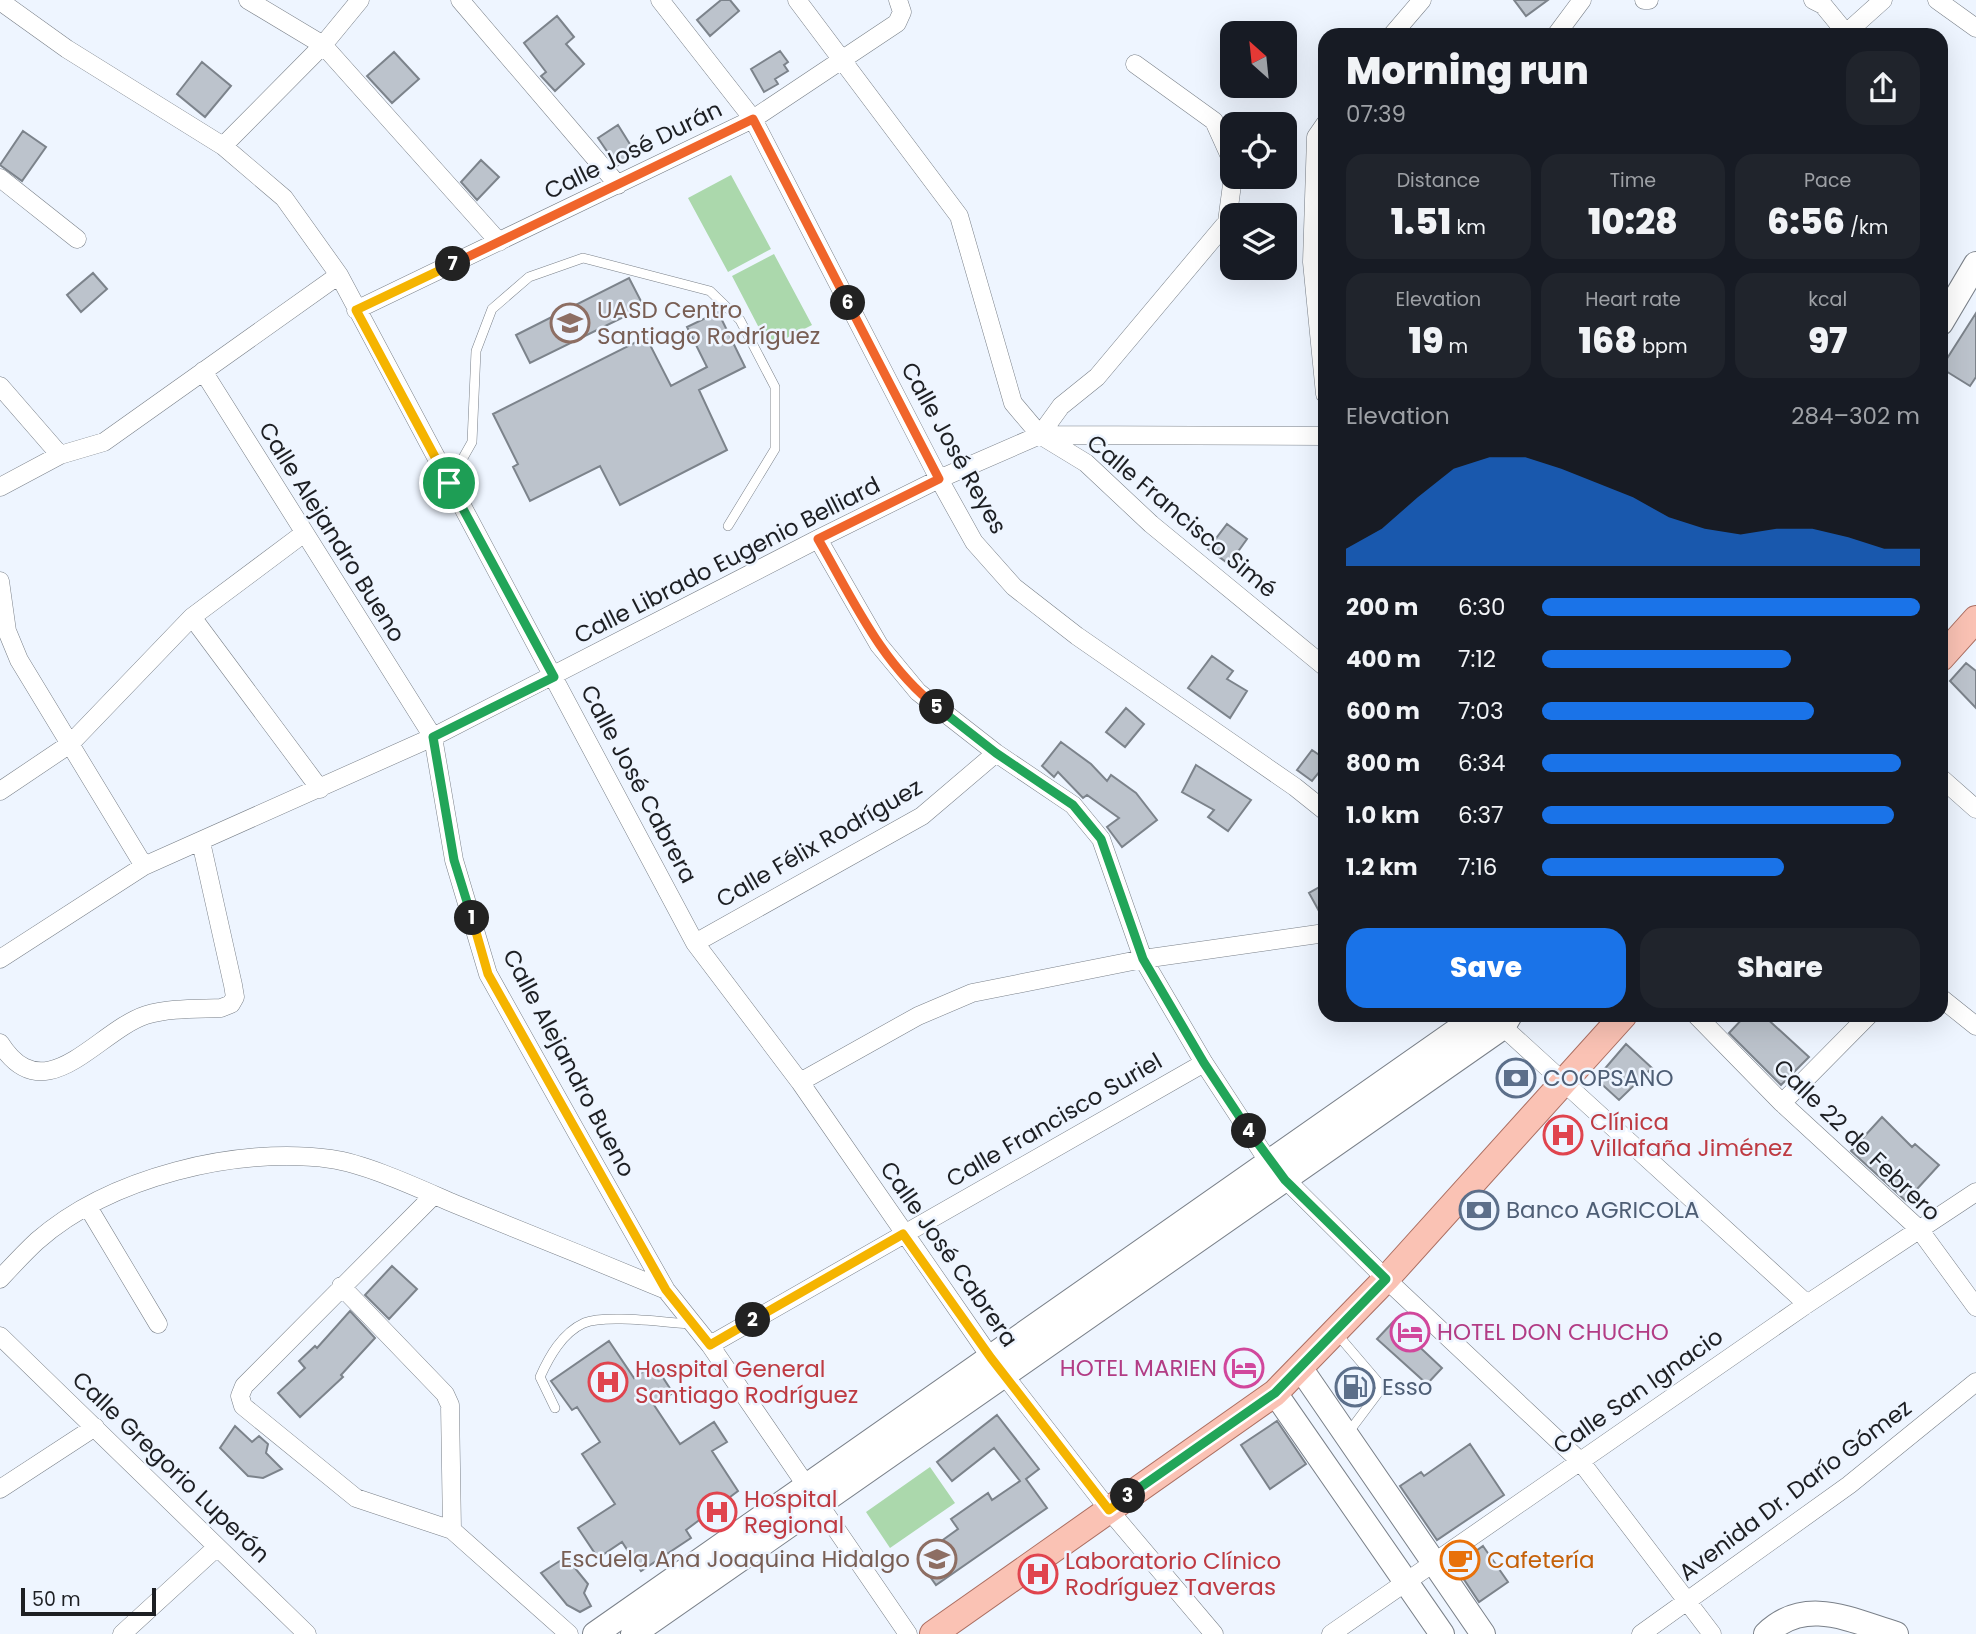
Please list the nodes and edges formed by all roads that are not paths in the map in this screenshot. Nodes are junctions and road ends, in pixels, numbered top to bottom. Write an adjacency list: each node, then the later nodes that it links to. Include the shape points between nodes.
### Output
1 (248, 0): 18 (street)
2 (360, 0): 18 (street)
3 (460, 0): 26 (street)
4 (660, 0): 21 (street, Calle José Reyes)
5 (797, 0): 19 (street, Calle Francisco Simé)
6 (898, 0): 19 (street, Calle José Durán, via 902,12 897,23)
7 (1422, 0): 13 (street)
8 (1582, 0): 14 (street)
9 (1812, 0): 15 (street, via 1823,5)
10 (1883, 0): 16 (street)
11 (1937, 0): 17 (street)
12 (0, 1): 24 (street, Calle José Cabrera, via 67,49)
13 (1398, 28)
14 (1561, 28)
15 (1840, 28)
16 (1852, 28)
17 (1976, 28)
18 (323, 45): 24 (street); 29 (street)
19 (841, 63): 21 (street, Calle José Durán); 37 (street, Calle Francisco Simé, via 959,216 1013,403)
20 (1135, 64): 22 (street, via 1214,121)
21 (753, 119): 26 (street, Calle José Durán); 40 (street, Calle José Reyes)
22 (1220, 134)
23 (1318, 134): 30 (street)
24 (223, 146): 32 (street, Calle José Cabrera, via 284,198)
25 (0, 178): 28 (street)
26 (618, 185): 29 (street, Calle José Durán)
27 (1231, 189): 37 (street, via 1227,222 1106,367 1061,406)
28 (78, 239)
29 (499, 243): 33 (street, Calle José Durán)
30 (1318, 261)
31 (1976, 264): 34 (main road)
32 (338, 275): 33 (street, Calle José Cabrera); 35 (street)
33 (356, 310): 41 (street, Calle José Cabrera)
34 (1948, 311)
35 (203, 371): 39 (street, via 104,442); 44 (street, Calle Alejandro Bueno)
36 (0, 386): 39 (street)
37 (1040, 435): 38 (street, Calle Librado Eugenio Belliard); 40 (street, Calle Librado Eugenio Belliard); 50 (street, Calle Francisco Simé, via 1086,463 1151,524)
38 (1318, 436)
39 (60, 455): 42 (street)
40 (939, 479): 45 (street, Calle Librado Eugenio Belliard); 58 (street, Calle José Reyes, via 974,542 1014,587)
41 (449, 483): 43 (lane, via 472,442 476,351 492,309 528,277 583,258 710,291 740,320 775,387 775,449); 51 (street, Calle José Cabrera)
42 (0, 487)
43 (727, 526)
44 (303, 534): 47 (street); 52 (street, Calle Alejandro Bueno)
45 (818, 539): 51 (street, Calle Librado Eugenio Belliard); 54 (street, via 878,645 918,692)
46 (0, 581): 53 (street, via 7,631 19,660)
47 (192, 617): 53 (street); 56 (street)
48 (1976, 619): 49 (main road)
49 (1948, 650)
50 (1318, 661)
51 (554, 677): 52 (street, Calle Librado Eugenio Belliard); 63 (street, Calle José Cabrera)
52 (433, 737): 56 (street, Calle Librado Eugenio Belliard); 88 (street, Calle Alejandro Bueno, via 454,860 488,974)
53 (70, 744): 57 (street); 61 (street)
54 (996, 753): 63 (street, Calle Félix Rodríguez, via 922,816); 65 (street, via 1073,805 1101,839)
55 (1948, 784): 59 (street)
56 (320, 789): 60 (street, Calle Librado Eugenio Belliard)
57 (0, 791)
58 (1318, 805)
59 (1976, 809)
60 (201, 842): 61 (street, Calle Librado Eugenio Belliard); 74 (street, via 233,985 231,1004 147,1015 54,1072 25,1068 9,1057)
61 (144, 866): 64 (street, Calle Librado Eugenio Belliard)
62 (1318, 934): 65 (street)
63 (695, 943): 77 (street, Calle José Cabrera)
64 (0, 959)
65 (1143, 959): 75 (street); 77 (street, via 972,993 918,1016)
66 (1948, 1004): 73 (street)
67 (1470, 1022): 79 (main road)
68 (1497, 1022): 79 (main road)
69 (1504, 1022): 76 (street)
70 (1618, 1022): 76 (main road)
71 (1703, 1022): 78 (street, Calle 22 de Febrero)
72 (1862, 1022): 78 (street)
73 (1976, 1026)
74 (0, 1043)
75 (1204, 1063): 79 (street); 84 (street, Calle Francisco Suriel)
76 (1564, 1080): 86 (main road); 89 (street)
77 (800, 1082): 84 (street, Calle José Cabrera)
78 (1782, 1103): 83 (street, Calle 22 de Febrero)
79 (1278, 1172): 86 (street); 96 (main road)
80 (1976, 1192): 83 (street, Calle San Ignacio)
81 (434, 1195): 82 (street, via 334,1159 281,1155 197,1167 128,1188); 87 (street); 88 (street)
82 (88, 1207): 85 (street, via 39,1240); 91 (street)
83 (1919, 1229): 89 (street, Calle San Ignacio); 90 (street, Calle 22 de Febrero)
84 (903, 1234): 95 (street, Calle Francisco Suriel); 96 (street, Calle José Cabrera)
85 (0, 1279)
86 (1386, 1279): 93 (main road); 103 (street)
87 (341, 1286): 107 (street, via 445,1394 450,1405); 107 (street, via 244,1386 243,1406 356,1498)
88 (666, 1290): 92 (street, Calle Alejandro Bueno)
89 (1807, 1304): 103 (street, Calle San Ignacio)
90 (1976, 1307)
91 (158, 1324)
92 (695, 1324): 95 (street, Calle Alejandro Bueno); 100 (lane, via 584,1323 553,1349 540,1377)
93 (1335, 1332): 97 (main road); 102 (lane, via 1381,1390)
94 (0, 1336): 101 (street, Calle Gregorio Luperón)
95 (710, 1345): 105 (street, Calle Alejandro Bueno)
96 (997, 1366): 105 (main road); 106 (street, Calle José Cabrera)
97 (1300, 1369): 99 (main road); 102 (main road)
98 (1976, 1382): 111 (street, Avenida Dr. Darío Gómez, via 1849,1485)
99 (1275, 1393): 106 (main road); 110 (main road)
100 (555, 1408)
101 (95, 1427): 104 (street); 108 (street, Calle Gregorio Luperón)
102 (1346, 1435): 109 (main road)
103 (1581, 1462): 109 (street, Calle San Ignacio); 111 (street)
104 (0, 1489)
105 (812, 1495): 115 (main road); 116 (main road); 117 (street, Calle Alejandro Bueno)
106 (1109, 1510): 118 (main road); 119 (street, Calle José Cabrera)
107 (452, 1530): 114 (street)
108 (217, 1547): 112 (street); 113 (street, Calle Gregorio Luperón)
109 (1433, 1562): 110 (street, Calle San Ignacio); 122 (main road)
110 (1406, 1583): 120 (street, Calle San Ignacio); 121 (main road)
111 (1686, 1603): 123 (street, Avenida Dr. Darío Gómez); 124 (street)
112 (122, 1634)
113 (307, 1634)
114 (569, 1634)
115 (595, 1634)
116 (633, 1634)
117 (908, 1634)
118 (933, 1634)
119 (1214, 1634)
120 (1331, 1634)
121 (1442, 1634)
122 (1483, 1634)
123 (1642, 1634)
124 (1712, 1634)
125 (1766, 1634): 126 (main road, via 1796,1613 1823,1613)
126 (1896, 1634)

